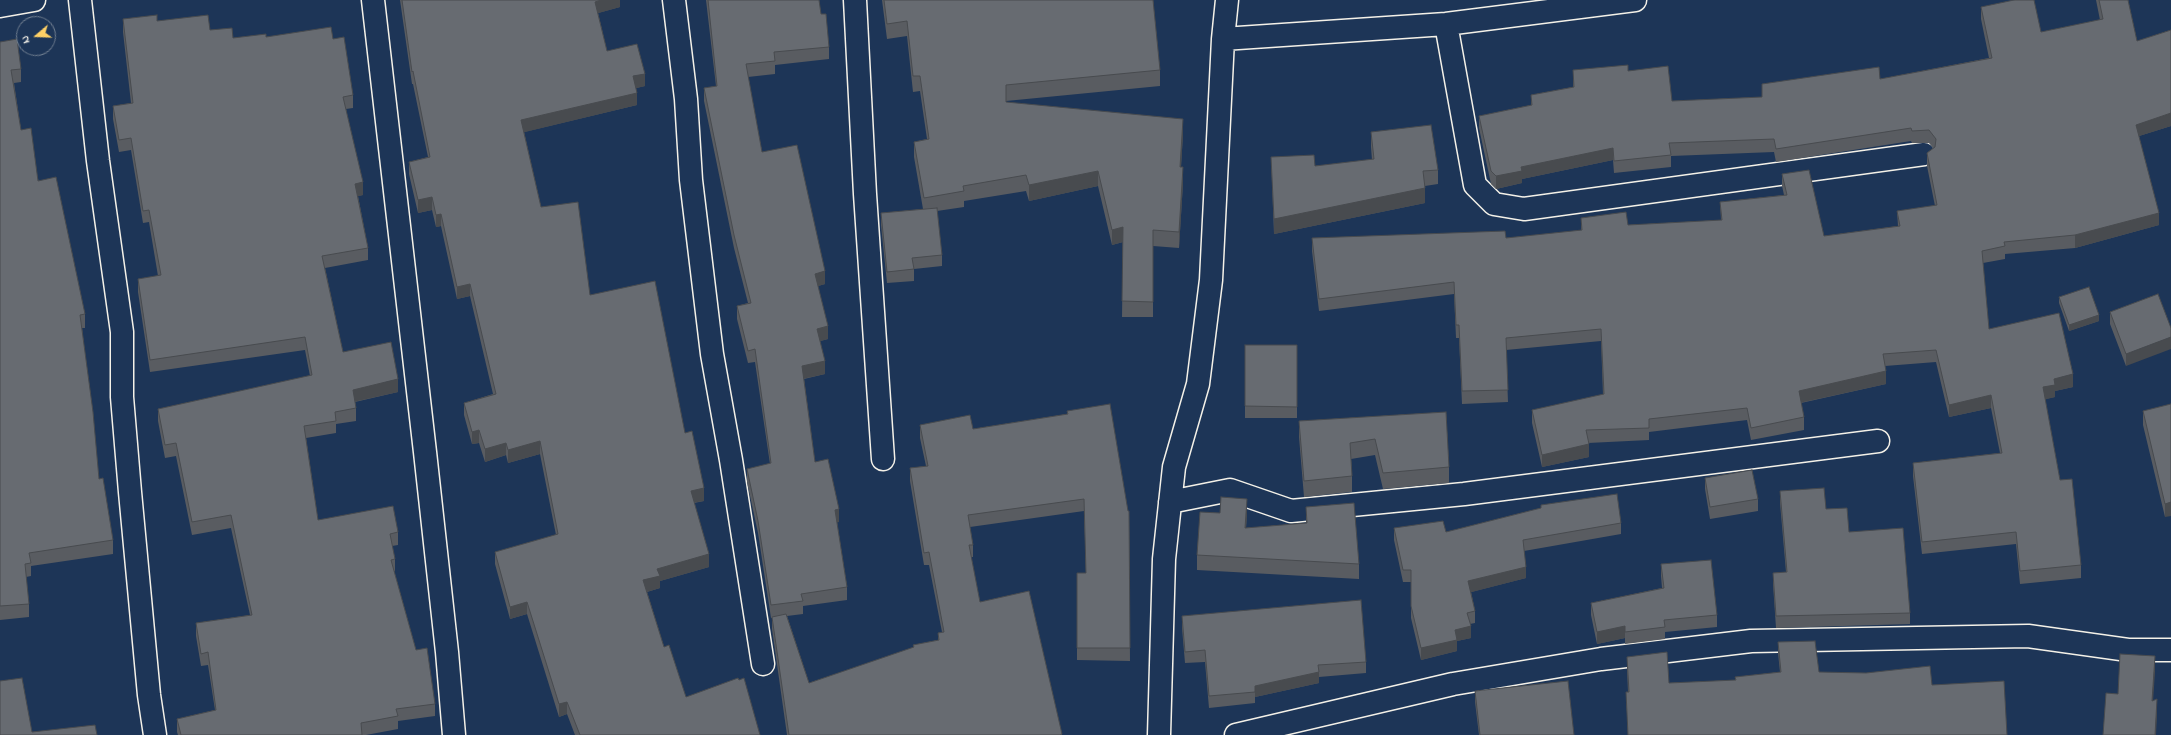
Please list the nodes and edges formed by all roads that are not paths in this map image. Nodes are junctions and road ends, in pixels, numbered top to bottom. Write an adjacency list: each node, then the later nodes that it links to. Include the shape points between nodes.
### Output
1 (34, 0): 8 (street)
2 (80, 0): 17 (street, via 98,161 122,332 122,397 130,492 149,695)
3 (373, 0): 18 (street, via 435,536)
4 (674, 0): 16 (street, via 686,100 690,180 712,354)
5 (855, 0): 13 (street)
6 (1226, 0): 10 (street)
7 (1635, 0): 9 (street)
8 (0, 6)
9 (1446, 24): 10 (street); 11 (street, via 1475,185 1494,204 1524,209)
10 (1223, 40): 14 (street, via 1211,280 1198,384 1174,467)
11 (1924, 154)
12 (1878, 441): 14 (street, via 1464,494 1291,511 1230,490)
13 (883, 459)
14 (1170, 502): 19 (street, via 1164,559)
15 (2171, 650): 20 (street, via 2128,650 2028,636 1751,640 1601,659 1453,684)
16 (763, 664)
17 (156, 735)
18 (454, 735)
19 (1159, 735)
20 (1236, 735)

